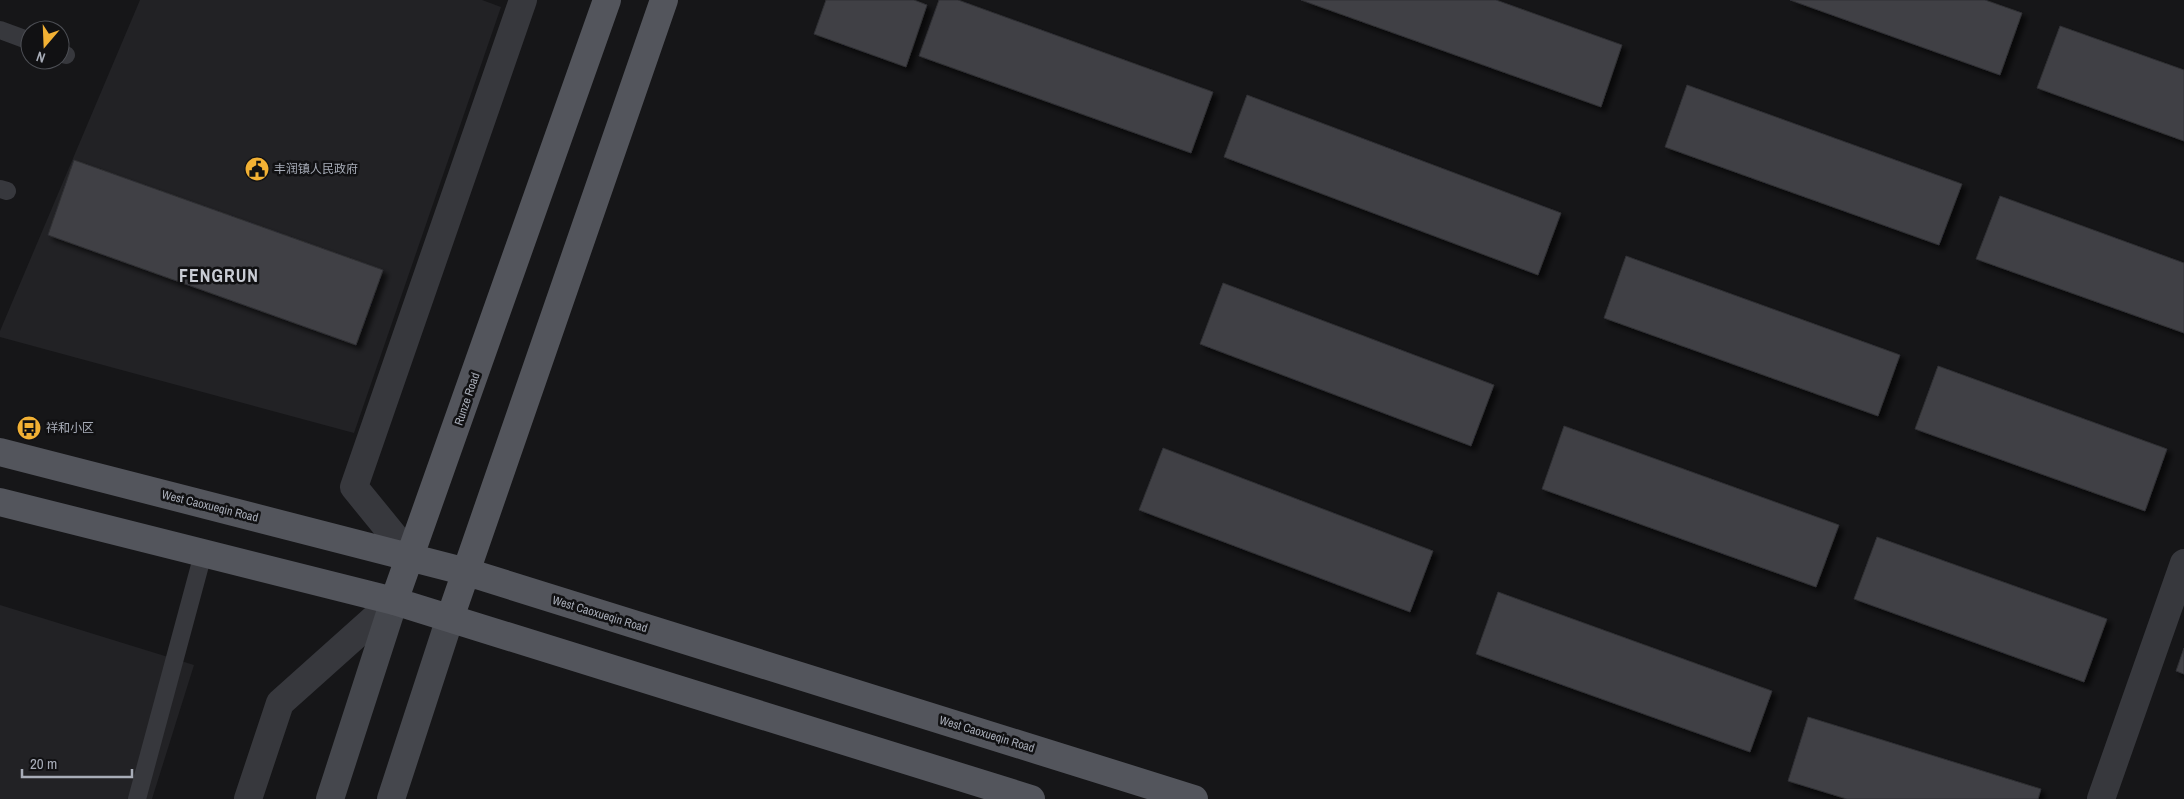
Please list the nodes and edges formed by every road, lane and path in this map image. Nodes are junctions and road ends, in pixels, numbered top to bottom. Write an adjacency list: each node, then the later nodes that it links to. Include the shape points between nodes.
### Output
1 (523, 0): 9 (street, via 354,487)
2 (607, 0): 9 (main road, Runze Road)
3 (664, 0): 11 (main road)
4 (0, 30): 5 (lane)
5 (20, 37)
6 (0, 452): 9 (main road, West Caoxueqin Road)
7 (0, 502): 8 (main road)
8 (202, 554): 12 (main road); 14 (lane)
9 (411, 557): 11 (main road, West Caoxueqin Road); 12 (main road, Runze Road)
10 (2184, 563): 20 (street)
11 (467, 572): 13 (main road); 19 (main road, West Caoxueqin Road)
12 (394, 601): 13 (main road); 15 (street, via 280,703); 16 (main road, Runze Road)
13 (450, 618): 17 (main road); 18 (main road)
14 (137, 799)
15 (248, 799)
16 (330, 799)
17 (391, 799)
18 (1030, 799)
19 (1194, 799)
20 (2101, 799)

